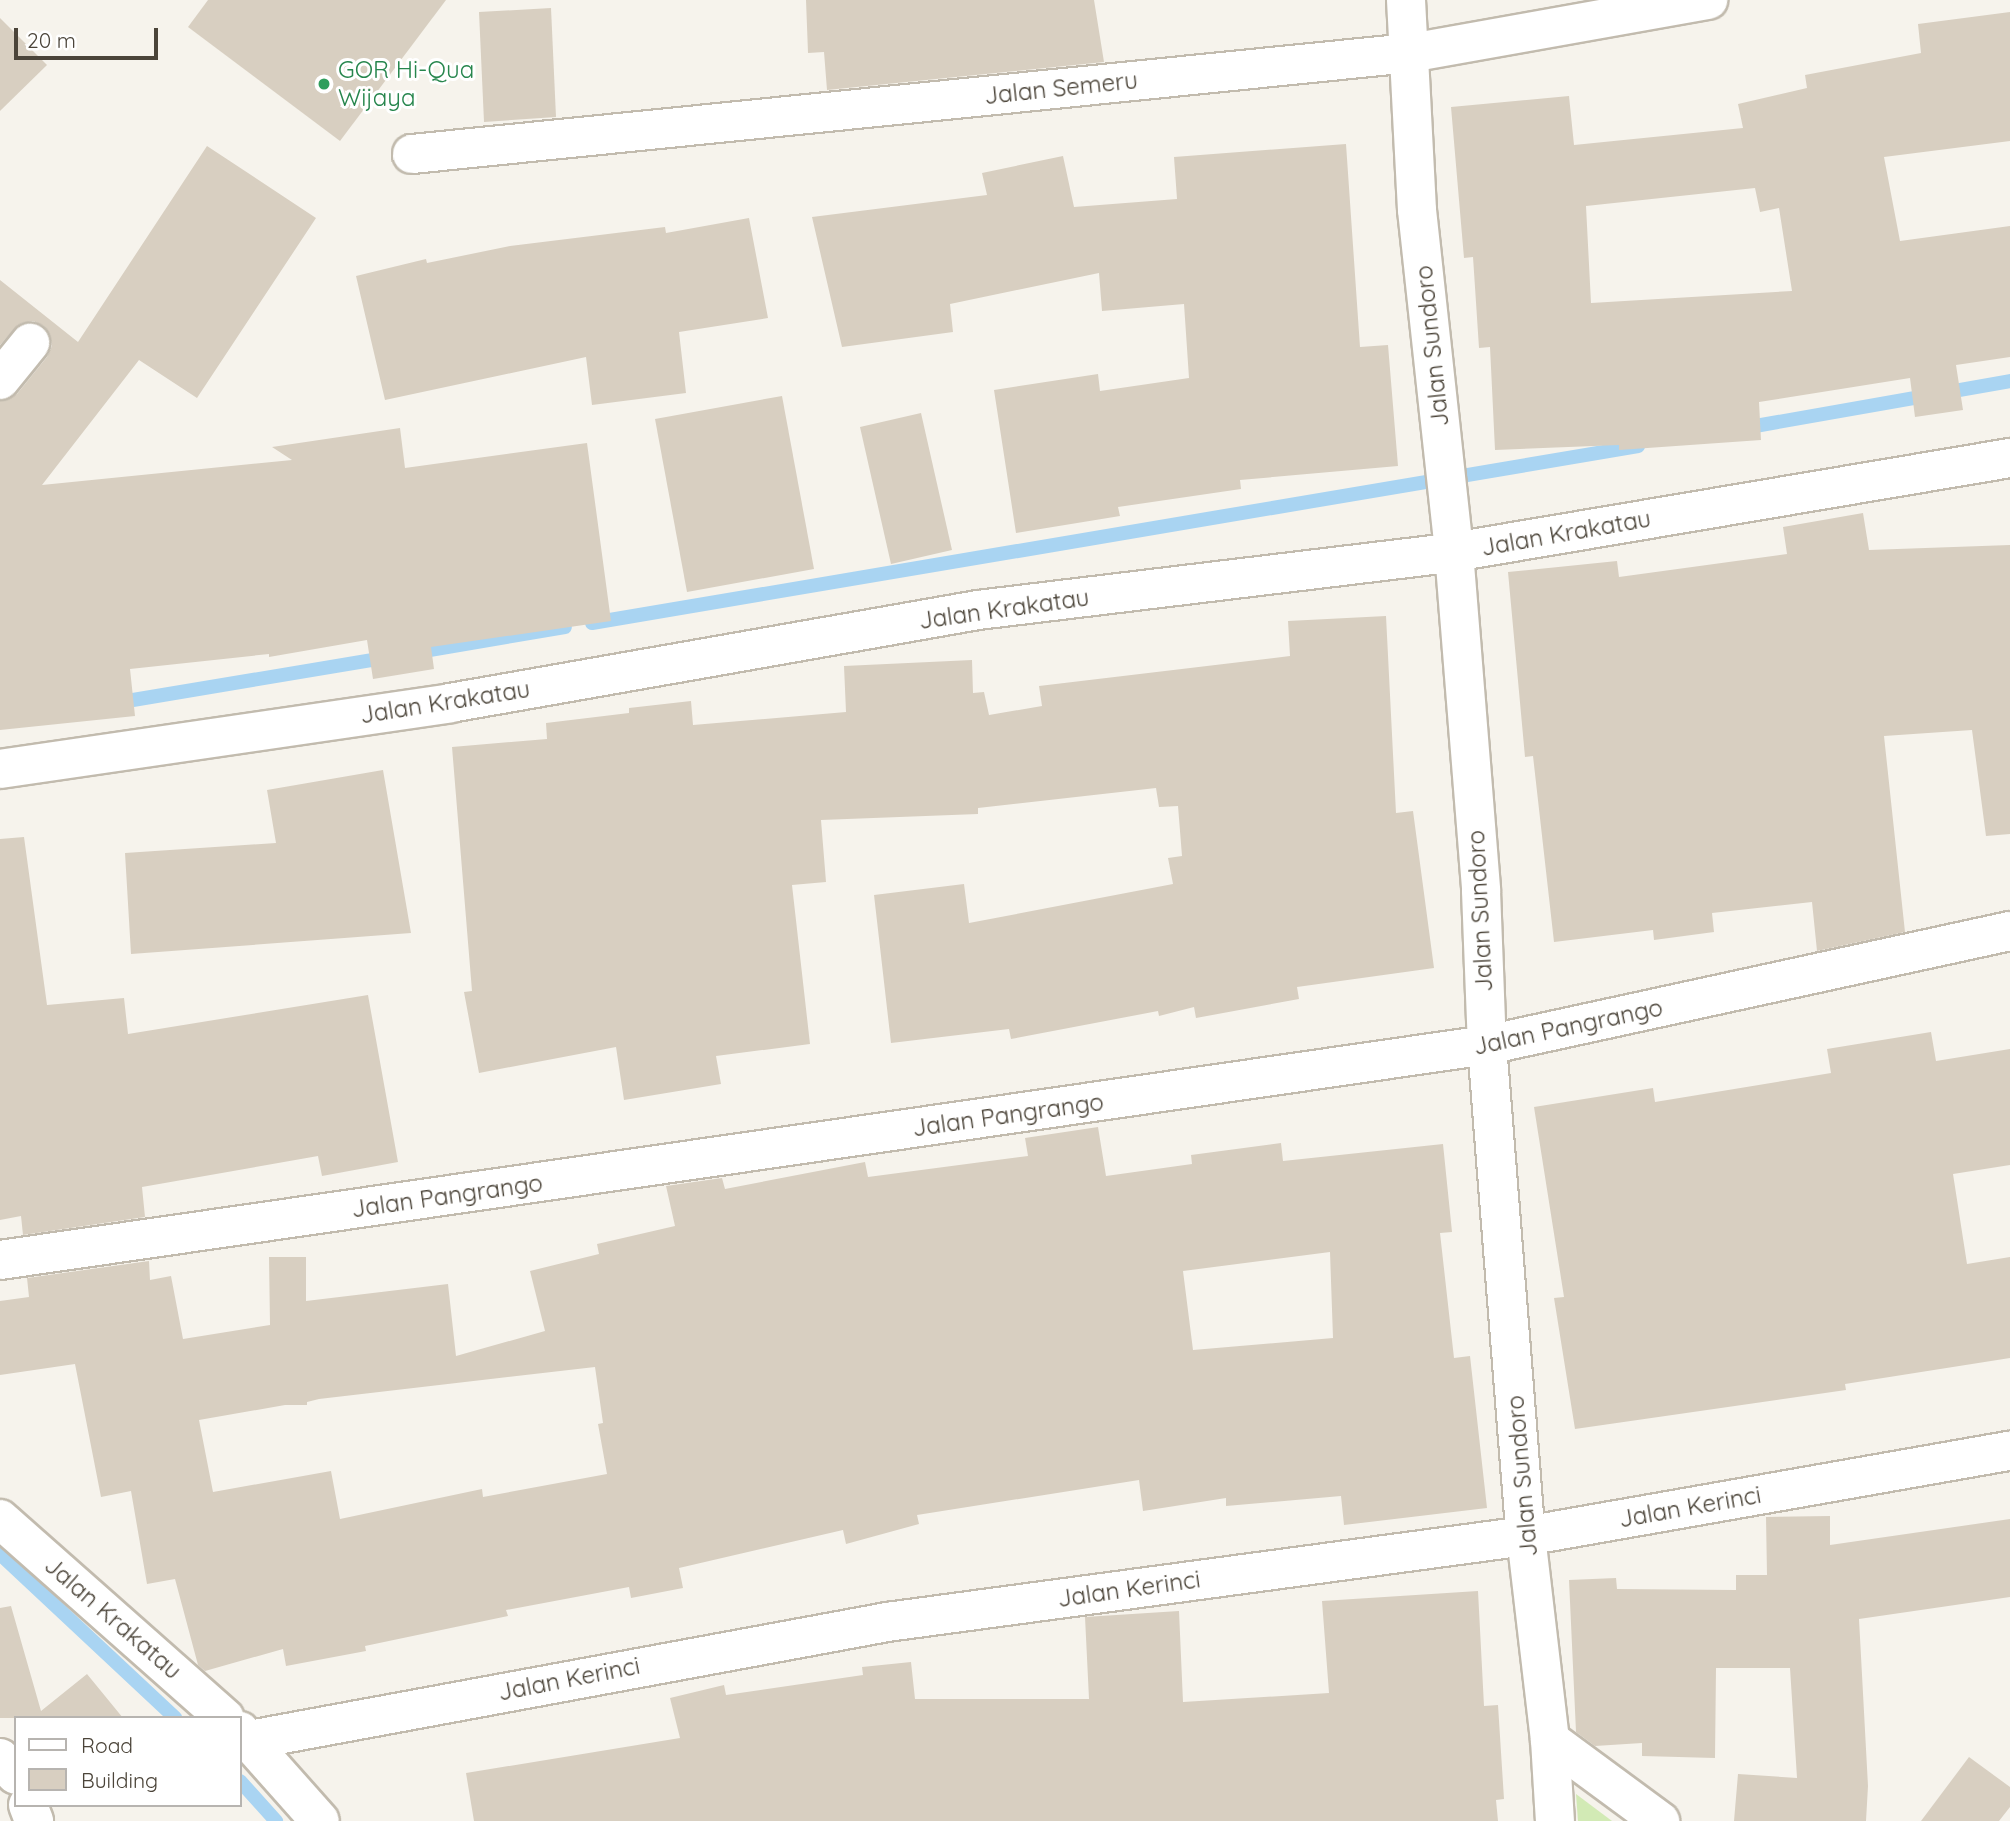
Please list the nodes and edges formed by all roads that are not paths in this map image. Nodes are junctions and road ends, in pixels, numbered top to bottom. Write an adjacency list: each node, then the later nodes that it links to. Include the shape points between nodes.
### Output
1 (1406, 0): 3 (street, Jalan Sundoro)
2 (1708, 0): 3 (street, Jalan Semeru)
3 (1410, 53): 4 (street, Jalan Semeru); 8 (street, Jalan Sundoro, via 1417,210)
4 (412, 154)
5 (30, 343): 6 (street)
6 (0, 380)
7 (2010, 458): 8 (street, Jalan Krakatau)
8 (1454, 552): 9 (street, Jalan Krakatau, via 978,610 450,703); 11 (street, Jalan Sundoro, via 1481,891)
9 (0, 769)
10 (2010, 931): 11 (street, Jalan Pangrango)
11 (1487, 1045): 12 (street, Jalan Pangrango); 15 (street, Jalan Sundoro)
12 (0, 1260)
13 (2010, 1451): 15 (street, Jalan Kerinci)
14 (0, 1519): 16 (street, Jalan Krakatau)
15 (1526, 1536): 17 (street, Jalan Kerinci, via 887,1622); 19 (street, Jalan Sundoro)
16 (223, 1716)
17 (242, 1728)
18 (242, 1733): 22 (street, Jalan Krakatau)
19 (1550, 1740): 23 (street, Jalan Sundoro); 24 (street)
20 (0, 1758): 21 (street)
21 (14, 1773)
22 (320, 1821)
23 (1555, 1821)
24 (1660, 1821)

